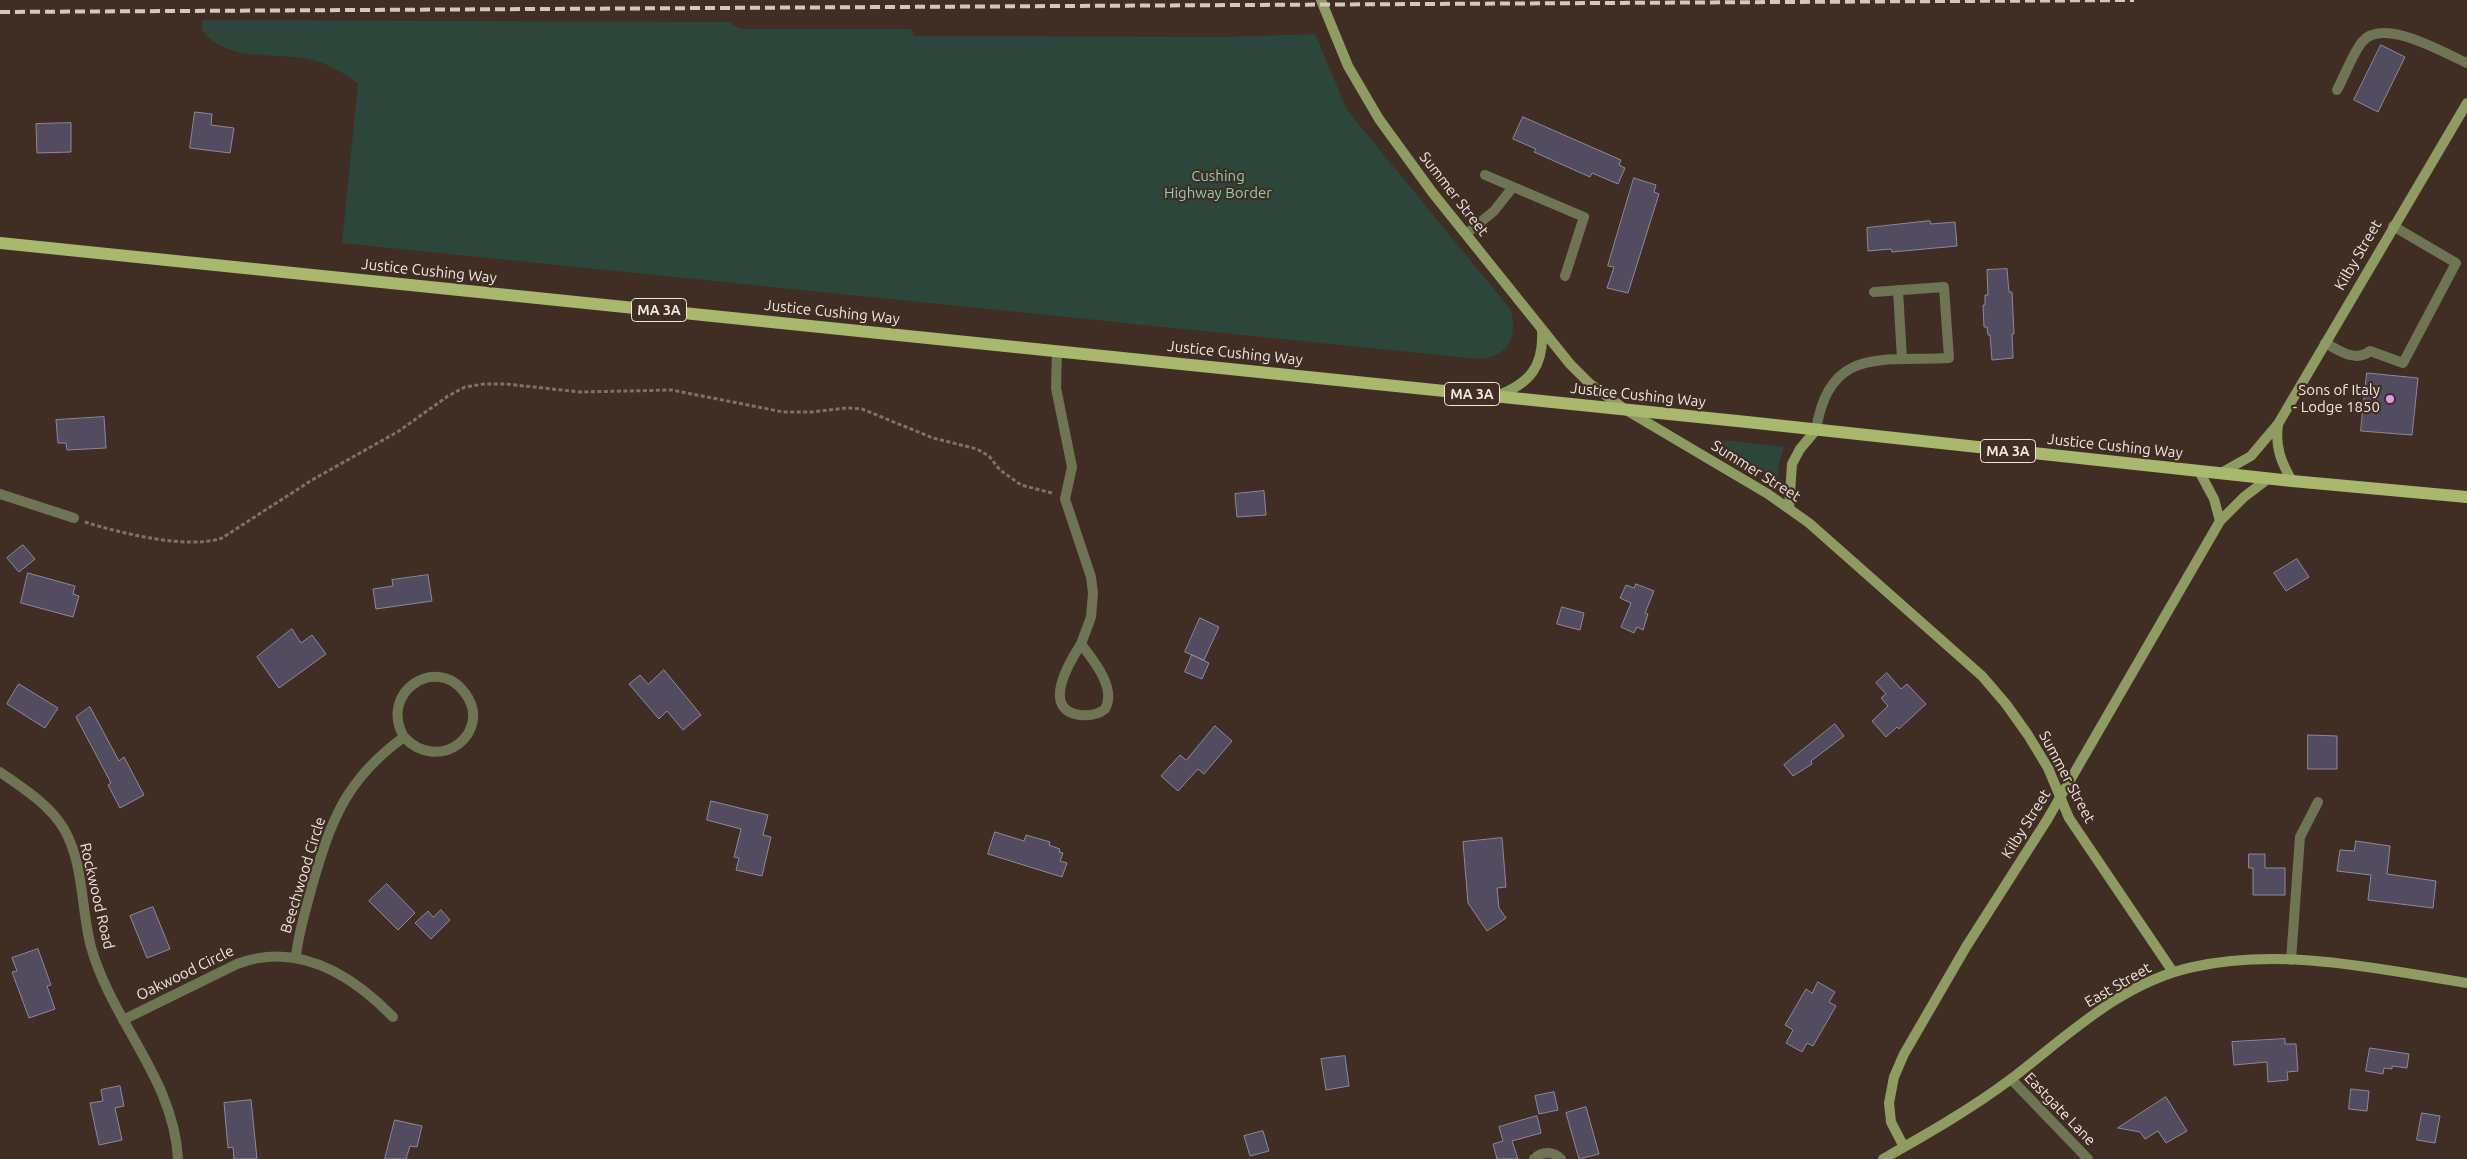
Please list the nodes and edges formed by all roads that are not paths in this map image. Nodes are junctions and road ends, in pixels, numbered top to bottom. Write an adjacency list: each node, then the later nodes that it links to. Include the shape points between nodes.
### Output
1 (1321, 0): 8 (street, Summer Street, via 1348,66 1371,106)
2 (2467, 63): 3 (street, via 2402,36 2379,32 2362,41)
3 (2337, 90)
4 (2467, 103): 7 (street, Kilby Street)
5 (1485, 175): 6 (street)
6 (1513, 187): 8 (street, via 1499,206); 10 (street, via 1584,217)
7 (2393, 226): 14 (street, Kilby Street); 14 (street, via 2456,264 2403,363 2370,351 2361,356 2351,356)
8 (1466, 234): 13 (street, Summer Street)
9 (0, 243): 15 (main road, Justice Cushing Way / MA 3A)
10 (1565, 276)
11 (1898, 290): 12 (street); 16 (street); 16 (street, via 1944,287 1949,358)
12 (1874, 292)
13 (1542, 330): 17 (street, via 1543,344 1535,370 1512,390); 18 (street, Summer Street, via 1589,383)
14 (2324, 342): 19 (street, Kilby Street)
15 (1057, 351): 17 (main road, Justice Cushing Way / MA 3A); 30 (street, via 1056,388 1072,467 1066,503 1092,585 1091,617)
16 (1902, 359): 20 (street, via 1868,361 1844,373 1825,397)
17 (1494, 396): 18 (main road, Justice Cushing Way / MA 3A)
18 (1626, 410): 20 (main road, Justice Cushing Way / MA 3A); 27 (street, Summer Street)
19 (2278, 424): 22 (street, Kilby Street, via 2251,456); 24 (street, Kilby Street, via 2276,438 2280,461)
20 (1816, 430): 21 (main road, Justice Cushing Way / MA 3A); 27 (street, via 1792,464)
21 (2199, 471): 22 (main road, Justice Cushing Way / MA 3A); 29 (street, via 2214,500)
22 (2220, 473): 23 (main road, Justice Cushing Way / MA 3A)
23 (2269, 478): 24 (main road, Justice Cushing Way / MA 3A); 29 (street, Kilby Street)
24 (2292, 481): 26 (main road, Justice Cushing Way / MA 3A)
25 (0, 494): 28 (street)
26 (2467, 497)
27 (1788, 508): 33 (street, Summer Street, via 1995,689 2043,760)
28 (74, 518)
29 (2220, 521): 33 (street, Kilby Street)
30 (1081, 644): 30 (street, via 1064,673 1061,699 1068,711 1094,715 1105,709 1109,695 1098,669)
31 (404, 737): 31 (street, via 410,744 429,752 457,745 464,739 472,721 466,693 441,677 412,684 400,699 397,709 399,728); 35 (street, Beechwood Circle, via 363,772 338,812 320,858 300,929)
32 (0, 772): 40 (street, Rockwood Road, via 45,805 65,831 75,859 92,949 108,992)
33 (2060, 797): 37 (street, Summer Street, via 2069,818); 42 (street, Kilby Street, via 1966,948 1899,1065 1891,1088 1889,1109 1891,1122)
34 (2318, 802): 36 (street, via 2300,837)
35 (296, 957): 39 (street, Oakwood Circle, via 347,977); 40 (street, Oakwood Circle, via 269,956 247,960)
36 (2291, 960): 37 (street, East Street, via 2236,960); 38 (street, East Street)
37 (2174, 972): 41 (street, East Street, via 2140,986 2112,1003 2070,1031)
38 (2467, 984)
39 (393, 1017)
40 (123, 1020): 43 (street, Rockwood Road, via 162,1092 173,1124)
41 (2011, 1079): 42 (street, East Street); 47 (street, Eastgate Lane)
42 (1904, 1147): 46 (street, East Street)
43 (178, 1159)
44 (1534, 1159): 45 (street, via 1544,1153 1554,1153)
45 (1561, 1159)
46 (1883, 1159)
47 (2088, 1159)

